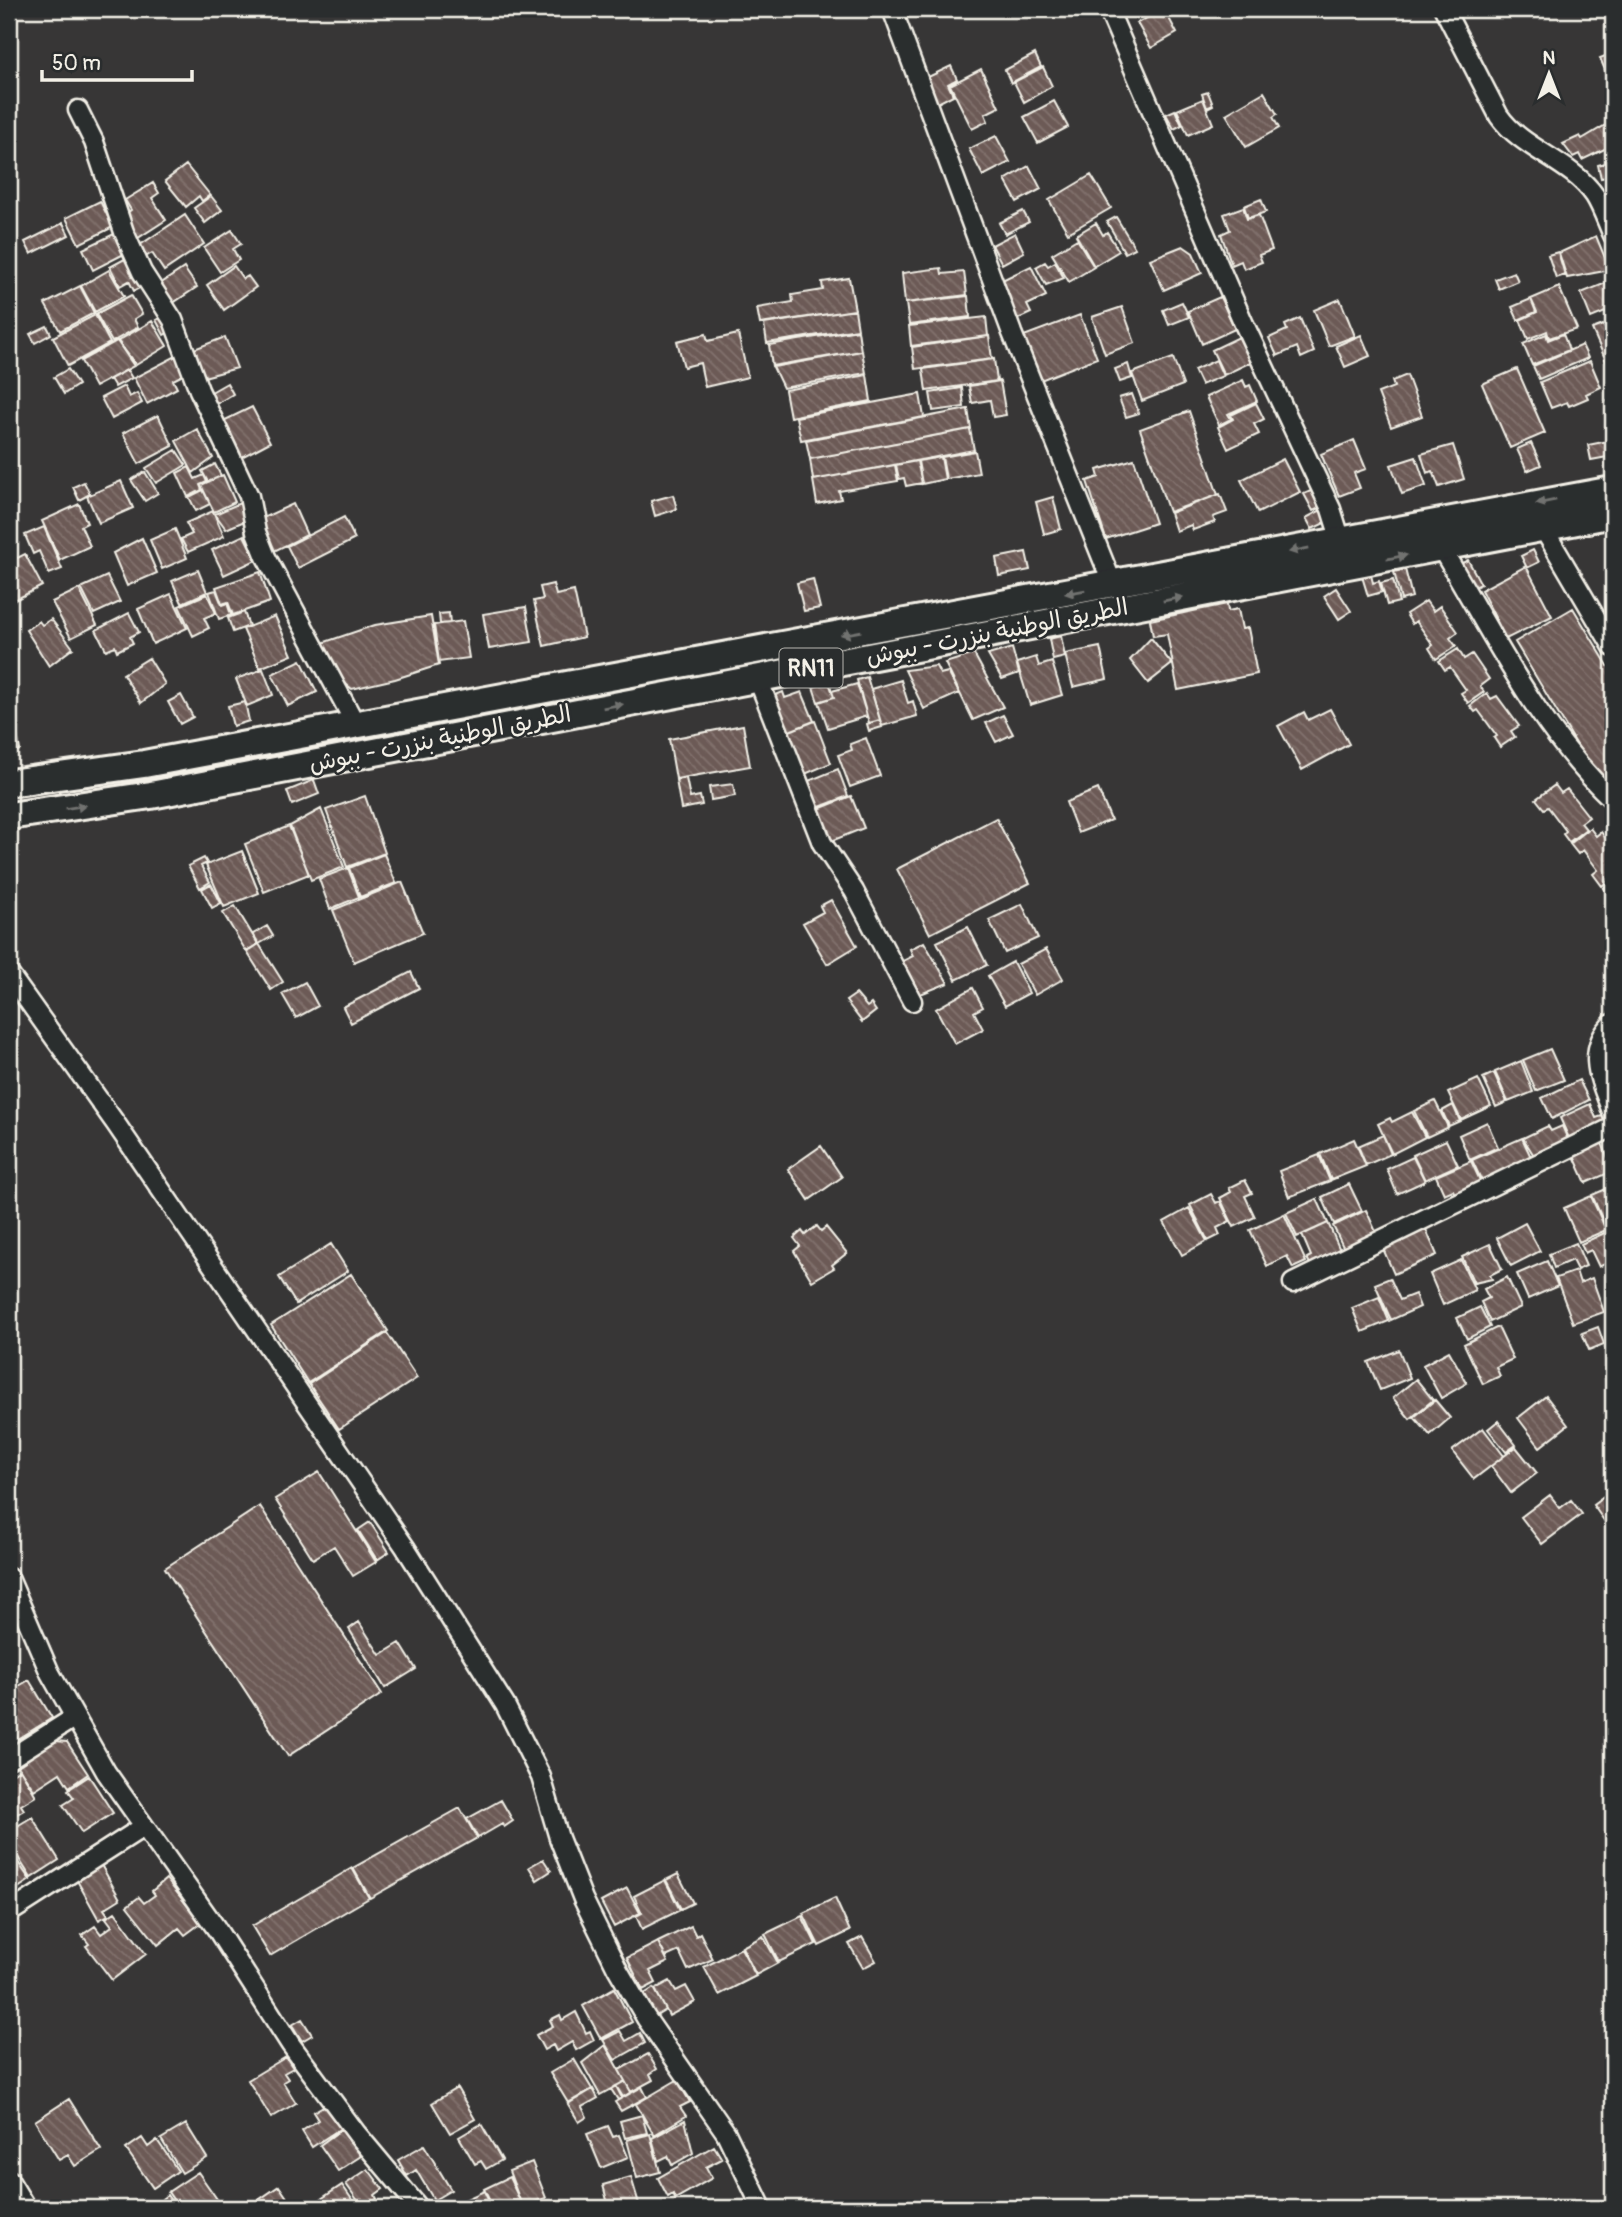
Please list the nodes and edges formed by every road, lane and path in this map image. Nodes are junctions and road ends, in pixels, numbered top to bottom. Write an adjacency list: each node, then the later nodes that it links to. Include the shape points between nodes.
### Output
1 (892, 9): 11 (street, via 1012,333)
2 (1108, 9): 9 (street, via 1244,324 1331,509)
3 (1444, 9): 5 (street, via 1511,132 1583,183 1595,196)
4 (78, 110): 14 (street, via 94,142 124,232 142,272 173,320 199,390 249,496 265,557)
5 (1613, 235)
6 (1613, 490): 9 (main road, الطريق الوطنية بنزرت - ببوش / RN11, one-way to 9)
7 (1613, 514): 8 (main road, الطريق الوطنية بنزرت - ببوش / RN11)
8 (1543, 528): 10 (main road, الطريق الوطنية بنزرت - ببوش / RN11); 12 (street)
9 (1341, 541): 11 (main road, الطريق الوطنية بنزرت - ببوش / RN11, one-way to 11)
10 (1441, 548): 13 (main road, الطريق الوطنية بنزرت - ببوش / RN11, one-way to 10); 16 (street, via 1540,712 1586,775)
11 (1113, 585): 14 (main road, الطريق الوطنية بنزرت - ببوش / RN11, one-way to 14)
12 (1613, 647)
13 (758, 679): 17 (main road, الطريق الوطنية بنزرت - ببوش / RN11, one-way to 13, via 151,795); 19 (street, via 822,843 854,891)
14 (355, 723): 15 (main road, الطريق الوطنية بنزرت - ببوش / RN11, via 144,764)
15 (9, 783)
16 (1613, 800)
17 (9, 816)
18 (9, 974): 32 (street, via 405,1548 505,1706 541,1777 563,1850 617,1968 726,2133)
19 (912, 1001)
20 (1613, 1023): 21 (street, via 1596,1054 1596,1069)
21 (1613, 1114)
22 (1613, 1127): 23 (street)
23 (1293, 1283)
24 (9, 1578): 25 (street, via 50,1673)
25 (75, 1717): 26 (street); 27 (street)
26 (9, 1759)
27 (143, 1827): 28 (street); 31 (street, via 216,1928 290,2045)
28 (9, 1913)
29 (9, 2180): 30 (street)
30 (26, 2208)
31 (419, 2208)
32 (762, 2208)

